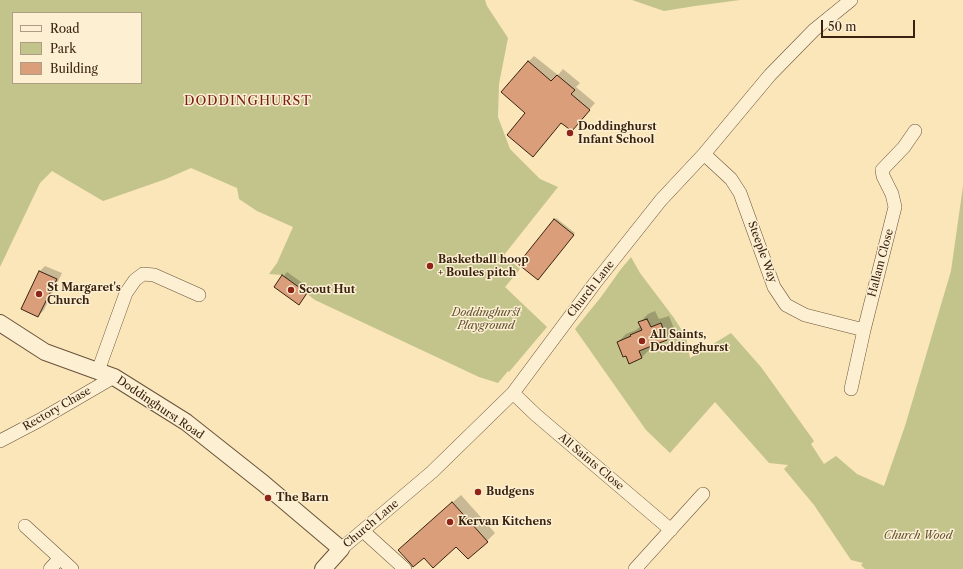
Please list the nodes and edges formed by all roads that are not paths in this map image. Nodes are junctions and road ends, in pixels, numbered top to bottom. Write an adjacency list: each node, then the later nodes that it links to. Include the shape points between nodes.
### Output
1 (851, 0): 3 (street, Church Lane, via 814,30 770,75)
2 (915, 131): 6 (street, Hallam Close, via 882,170 896,207)
3 (704, 154): 6 (street, Steeple Way, via 731,179 740,193 774,287 786,305 805,315); 10 (street, Church Lane, via 661,200)
4 (199, 294): 7 (street, via 154,275 143,274 135,280 126,293)
5 (0, 323): 7 (street, Doddinghurst Road, via 45,352)
6 (864, 330): 9 (street, Hallam Close)
7 (98, 371): 8 (street, Doddinghurst Road)
8 (114, 377): 11 (street, Rectory Chase); 16 (street, Doddinghurst Road, via 186,422)
9 (851, 389)
10 (513, 392): 14 (street, All Saints Close, via 536,415); 15 (street, Church Lane, via 432,472)
11 (0, 441)
12 (704, 494): 14 (street)
13 (25, 526): 17 (street)
14 (670, 530): 22 (street)
15 (363, 531): 16 (street, Church Lane); 21 (street)
16 (341, 549): 20 (street, Church Lane)
17 (60, 558): 18 (street); 19 (street)
18 (50, 569)
19 (72, 569)
20 (323, 569)
21 (405, 569)
22 (635, 569)

